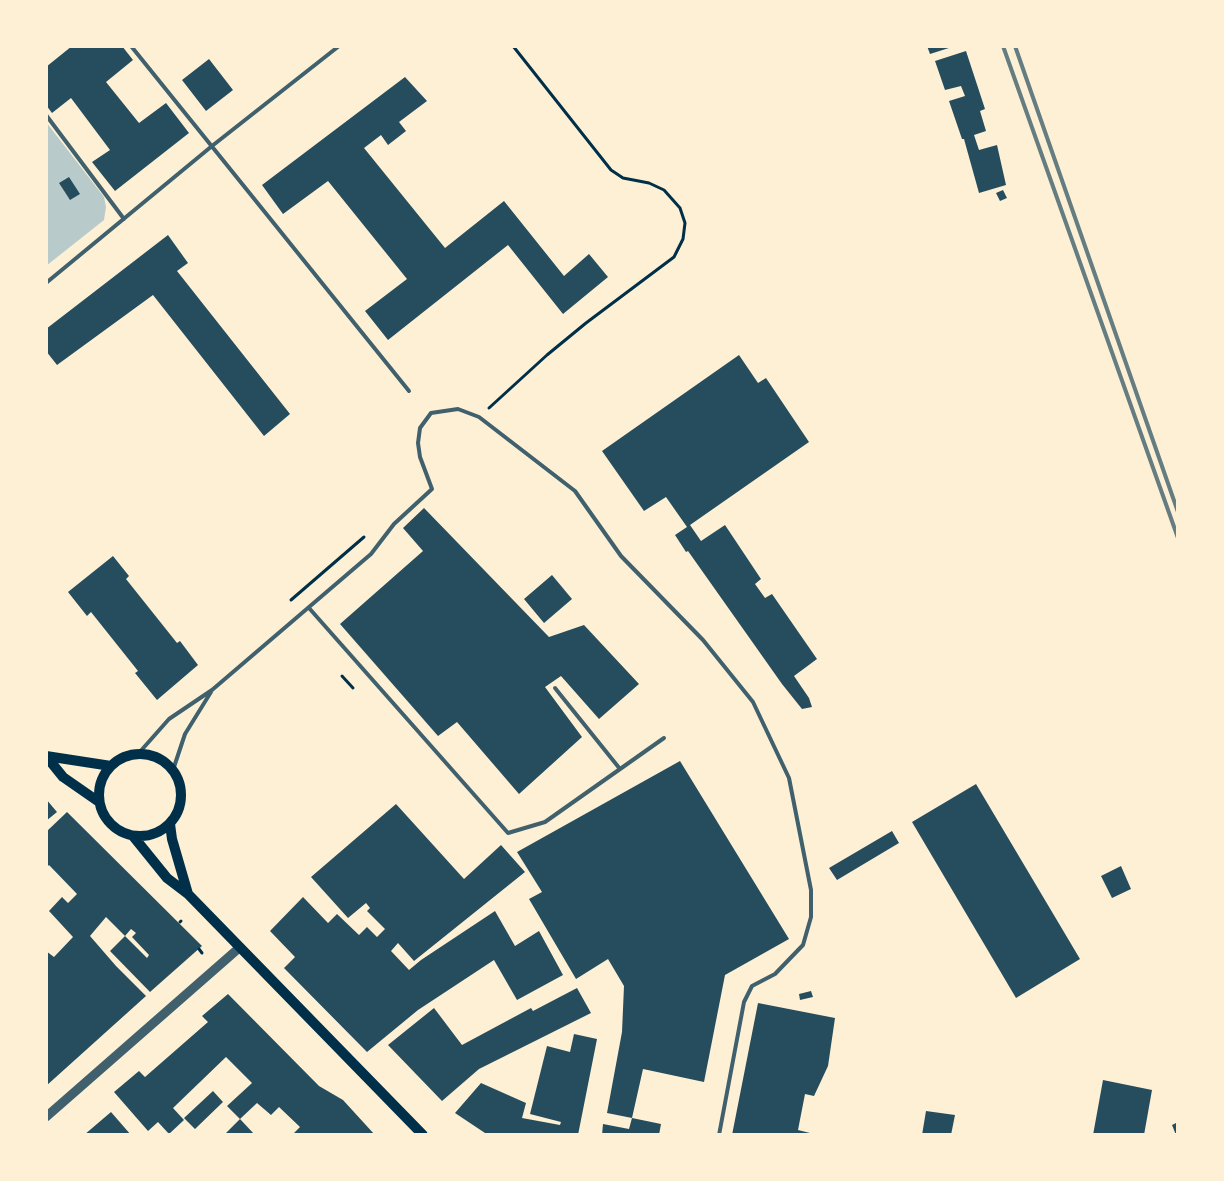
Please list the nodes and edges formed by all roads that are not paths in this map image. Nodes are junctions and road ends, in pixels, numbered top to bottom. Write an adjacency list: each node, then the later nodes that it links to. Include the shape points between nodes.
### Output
1 (131, 46): 4 (lane)
2 (339, 46): 4 (lane)
3 (46, 115): 5 (lane)
4 (212, 146): 5 (lane); 7 (lane)
5 (124, 219): 6 (lane)
6 (46, 283)
7 (409, 391)
8 (309, 608): 10 (lane); 15 (lane, via 508,833 545,822); 24 (lane, via 371,554 394,524 432,488 420,457 420,428 431,413 458,409 479,417 575,491 621,556 703,640 753,702 789,778 811,890 811,916 802,945 776,974 752,986 744,1002)
9 (555, 688): 15 (lane)
10 (212, 690): 12 (lane, via 169,720); 16 (lane, via 185,734)
11 (664, 738): 15 (lane)
12 (138, 754): 14 (main road); 16 (main road, via 158,758)
13 (46, 756): 14 (main road); 17 (main road, via 63,777)
14 (111, 766): 17 (main road, via 101,782)
15 (620, 769)
16 (173, 770): 18 (main road, via 181,792 177,814)
17 (99, 802): 19 (main road, via 110,824)
18 (170, 824): 19 (main road, via 160,832); 20 (main road)
19 (133, 836): 20 (main road, via 167,878)
20 (188, 894): 21 (main road)
21 (239, 948): 22 (street); 23 (main road)
22 (46, 1117)
23 (423, 1135)
24 (719, 1135)

